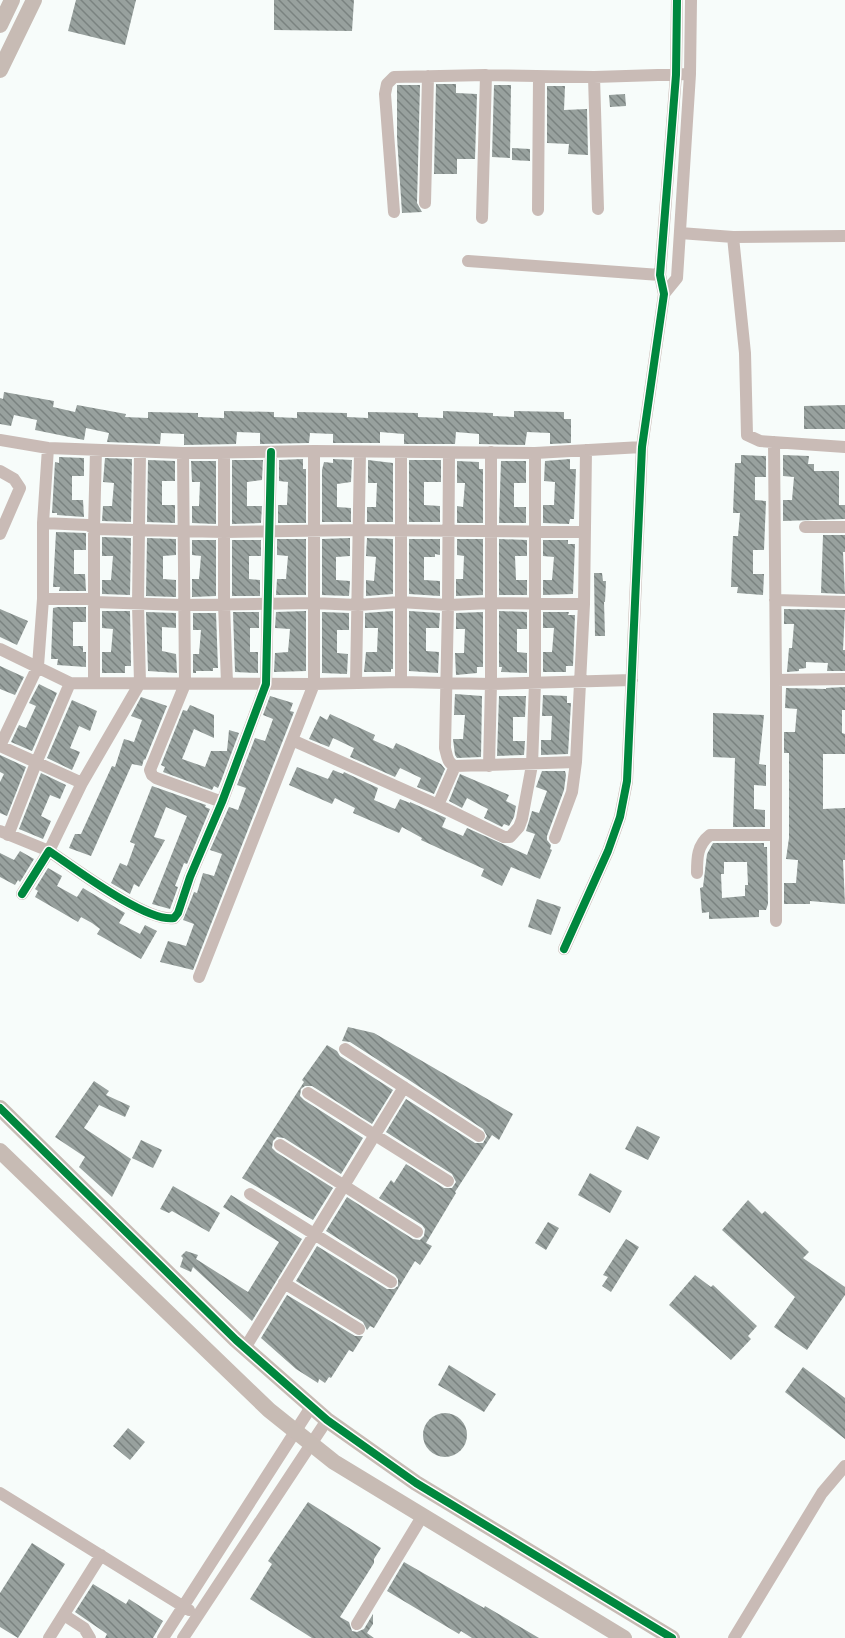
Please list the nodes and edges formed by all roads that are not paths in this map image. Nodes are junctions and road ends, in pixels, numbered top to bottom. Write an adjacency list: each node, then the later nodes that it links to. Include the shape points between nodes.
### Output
1 (12, 0): 5 (street)
2 (34, 0): 6 (street)
3 (676, 0): 9 (street)
4 (691, 0): 7 (street)
5 (0, 25)
6 (0, 70)
7 (690, 74): 9 (street); 18 (street)
8 (486, 75): 10 (street); 11 (street); 17 (street)
9 (676, 75): 12 (street); 22 (street)
10 (428, 76): 13 (street); 16 (street, via 394,77 387,84)
11 (539, 77): 12 (street); 15 (street)
12 (594, 77): 14 (street)
13 (425, 203)
14 (598, 209)
15 (538, 210)
16 (394, 212)
17 (482, 218)
18 (680, 233): 20 (street); 23 (street, via 677,278)
19 (845, 236): 20 (street)
20 (733, 237): 25 (street, via 745,353 747,435)
21 (468, 261): 22 (street)
22 (660, 275): 23 (street)
23 (664, 294): 27 (street)
24 (0, 440): 26 (street)
25 (774, 442): 28 (street); 59 (street)
26 (48, 447): 29 (street); 42 (street)
27 (642, 447): 30 (street); 77 (street)
28 (845, 447)
29 (96, 450): 32 (street); 45 (street)
30 (586, 450): 40 (street); 56 (street)
31 (315, 451): 33 (street); 34 (street); 51 (street)
32 (140, 452): 36 (street); 47 (street)
33 (271, 452): 37 (street); 50 (street)
34 (360, 452): 38 (street); 48 (street)
35 (491, 452): 39 (street); 40 (street); 54 (street)
36 (183, 453): 37 (street); 46 (street)
37 (224, 453): 53 (street)
38 (402, 453): 39 (street); 49 (street)
39 (449, 453): 52 (street)
40 (535, 453): 55 (street)
41 (0, 471): 57 (street, via 20,488)
42 (43, 523): 45 (street, via 88,525); 58 (street)
43 (805, 527): 44 (street)
44 (845, 527)
45 (94, 529): 47 (street); 60 (street)
46 (182, 529): 47 (street); 53 (street); 71 (street)
47 (138, 530): 65 (street)
48 (359, 530): 49 (street); 51 (street); 72 (street)
49 (401, 530): 52 (street); 61 (street)
50 (269, 531): 51 (street); 53 (street); 67 (street)
51 (314, 531): 63 (street)
52 (449, 531): 54 (street); 68 (street)
53 (224, 532): 66 (street)
54 (491, 532): 55 (street); 64 (street)
55 (536, 532): 56 (street); 69 (street)
56 (584, 532): 70 (street)
57 (0, 534)
58 (42, 599): 60 (street); 74 (street)
59 (775, 600): 62 (street); 76 (street)
60 (94, 602): 65 (street); 79 (street)
61 (400, 602): 68 (street); 72 (street); 81 (street)
62 (845, 602)
63 (313, 603): 67 (street); 72 (street); 88 (street)
64 (491, 603): 68 (street); 69 (street); 90 (street)
65 (138, 604): 71 (street); 84 (street)
66 (224, 604): 67 (street); 71 (street); 86 (street)
67 (267, 604): 87 (street)
68 (448, 604): 89 (street)
69 (535, 604): 70 (street); 82 (street)
70 (584, 604): 83 (street)
71 (183, 605): 85 (street)
72 (358, 605): 80 (street)
73 (0, 650): 74 (street)
74 (38, 666): 78 (street); 93 (street, via 0,747)
75 (845, 679): 76 (street)
76 (777, 680): 101 (street)
77 (632, 681): 83 (street); 107 (street, via 627,781 620,817)
78 (70, 682): 79 (street); 93 (street)
79 (94, 682): 84 (street)
80 (356, 682): 81 (street); 88 (street)
81 (401, 682): 89 (street)
82 (536, 682): 83 (street); 90 (street); 94 (street)
83 (581, 682): 92 (street)
84 (140, 683): 85 (street); 97 (street)
85 (184, 684): 86 (street); 98 (street, via 150,770 152,775)
86 (227, 684): 87 (street)
87 (266, 684): 88 (street); 98 (street)
88 (314, 684): 91 (street)
89 (447, 684): 90 (street); 95 (street, via 445,748)
90 (491, 684): 96 (street)
91 (292, 740): 99 (street); 108 (street)
92 (576, 762): 94 (street); 102 (street, via 572,792)
93 (36, 763): 97 (street); 100 (street)
94 (532, 765): 96 (street); 99 (street, via 522,819 510,837)
95 (455, 766): 96 (street); 99 (street)
96 (489, 766)
97 (82, 783): 103 (street)
98 (222, 802): 103 (street, via 174,918 161,918 132,905)
99 (438, 805)
100 (4, 833): 103 (street)
101 (776, 835): 104 (street, via 710,835 698,851); 106 (street)
102 (555, 838)
103 (48, 851): 105 (street)
104 (697, 873)
105 (22, 894)
106 (776, 921)
107 (564, 949)
108 (199, 977)
109 (345, 1049): 110 (street)
110 (404, 1087): 113 (street); 114 (street)
111 (308, 1093): 113 (street)
112 (0, 1108): 125 (street)
113 (375, 1136): 117 (street); 118 (street)
114 (478, 1136)
115 (280, 1145): 118 (street)
116 (0, 1151): 128 (street)
117 (448, 1181)
118 (343, 1185): 120 (street); 121 (street)
119 (250, 1194): 121 (street)
120 (417, 1232)
121 (315, 1233): 122 (street); 123 (street)
122 (391, 1282)
123 (284, 1283): 124 (street); 125 (street)
124 (359, 1329)
125 (245, 1348): 126 (street)
126 (311, 1407): 127 (street); 128 (street)
127 (327, 1420): 129 (street); 143 (street, via 401,1473)
128 (295, 1431): 129 (street); 134 (street)
129 (311, 1445): 132 (street); 136 (street)
130 (845, 1466): 144 (street, via 822,1493)
131 (0, 1492): 133 (street)
132 (423, 1515): 137 (street); 142 (street)
133 (101, 1555): 134 (street); 135 (street)
134 (183, 1606): 136 (street); 140 (street)
135 (64, 1615): 138 (street); 139 (street, via 84,1628)
136 (198, 1615): 141 (street)
137 (357, 1624)
138 (50, 1638)
139 (90, 1638)
140 (163, 1638)
141 (183, 1638)
142 (624, 1638)
143 (672, 1638)
144 (734, 1638)

